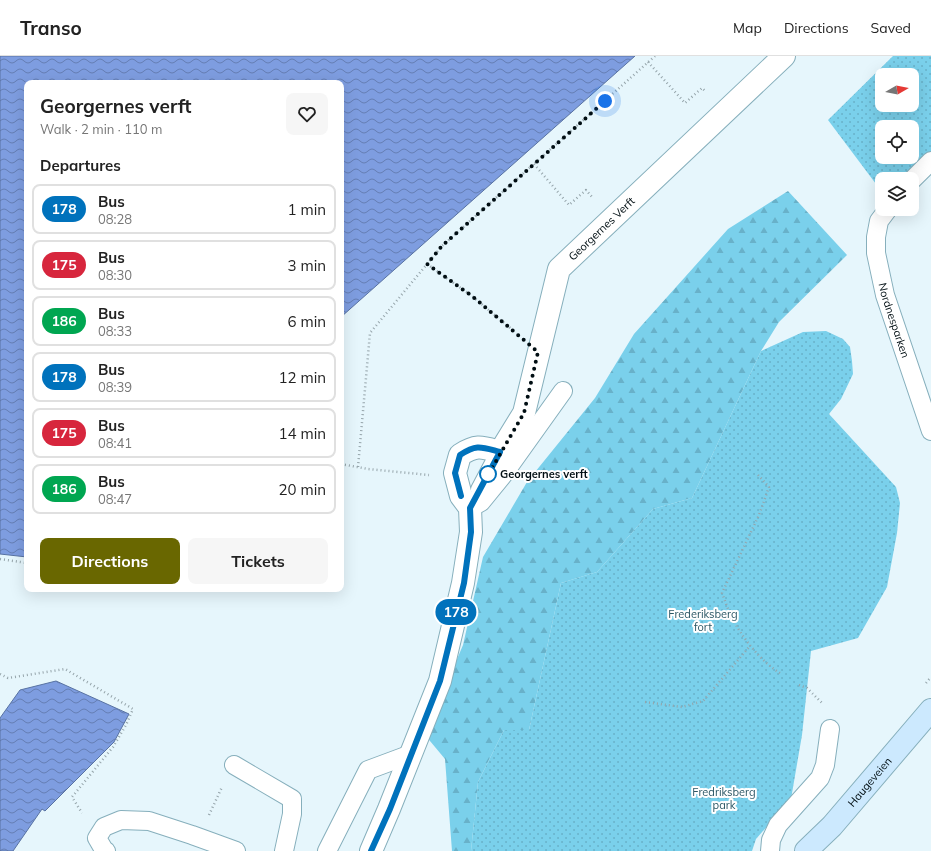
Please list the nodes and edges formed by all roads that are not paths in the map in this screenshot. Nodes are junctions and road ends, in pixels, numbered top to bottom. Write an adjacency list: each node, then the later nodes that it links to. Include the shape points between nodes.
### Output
1 (784, 56): 7 (street, Georgernes Verft, via 559,269 524,413)
2 (931, 161): 3 (lane)
3 (919, 173)
4 (883, 216): 6 (lane, Nordnesparken, via 879,221 876,237 876,253 885,295)
5 (563, 391): 8 (lane, via 481,502)
6 (931, 431)
7 (500, 452): 8 (lane); 8 (street, via 481,446 460,455 455,473 461,496)
8 (470, 508): 11 (street, via 471,532 464,583 440,681)
9 (931, 710): 19 (main road, Haugeveien, via 832,826)
10 (830, 729): 18 (lane, via 820,778 778,825 771,840)
11 (412, 754): 16 (lane, via 368,770); 17 (street)
12 (234, 765): 15 (lane, via 292,799 292,814)
13 (101, 844): 14 (lane, via 104,827 120,820 149,821)
14 (236, 851)
15 (284, 851)
16 (327, 851)
17 (371, 851)
18 (770, 851)
19 (806, 851)

